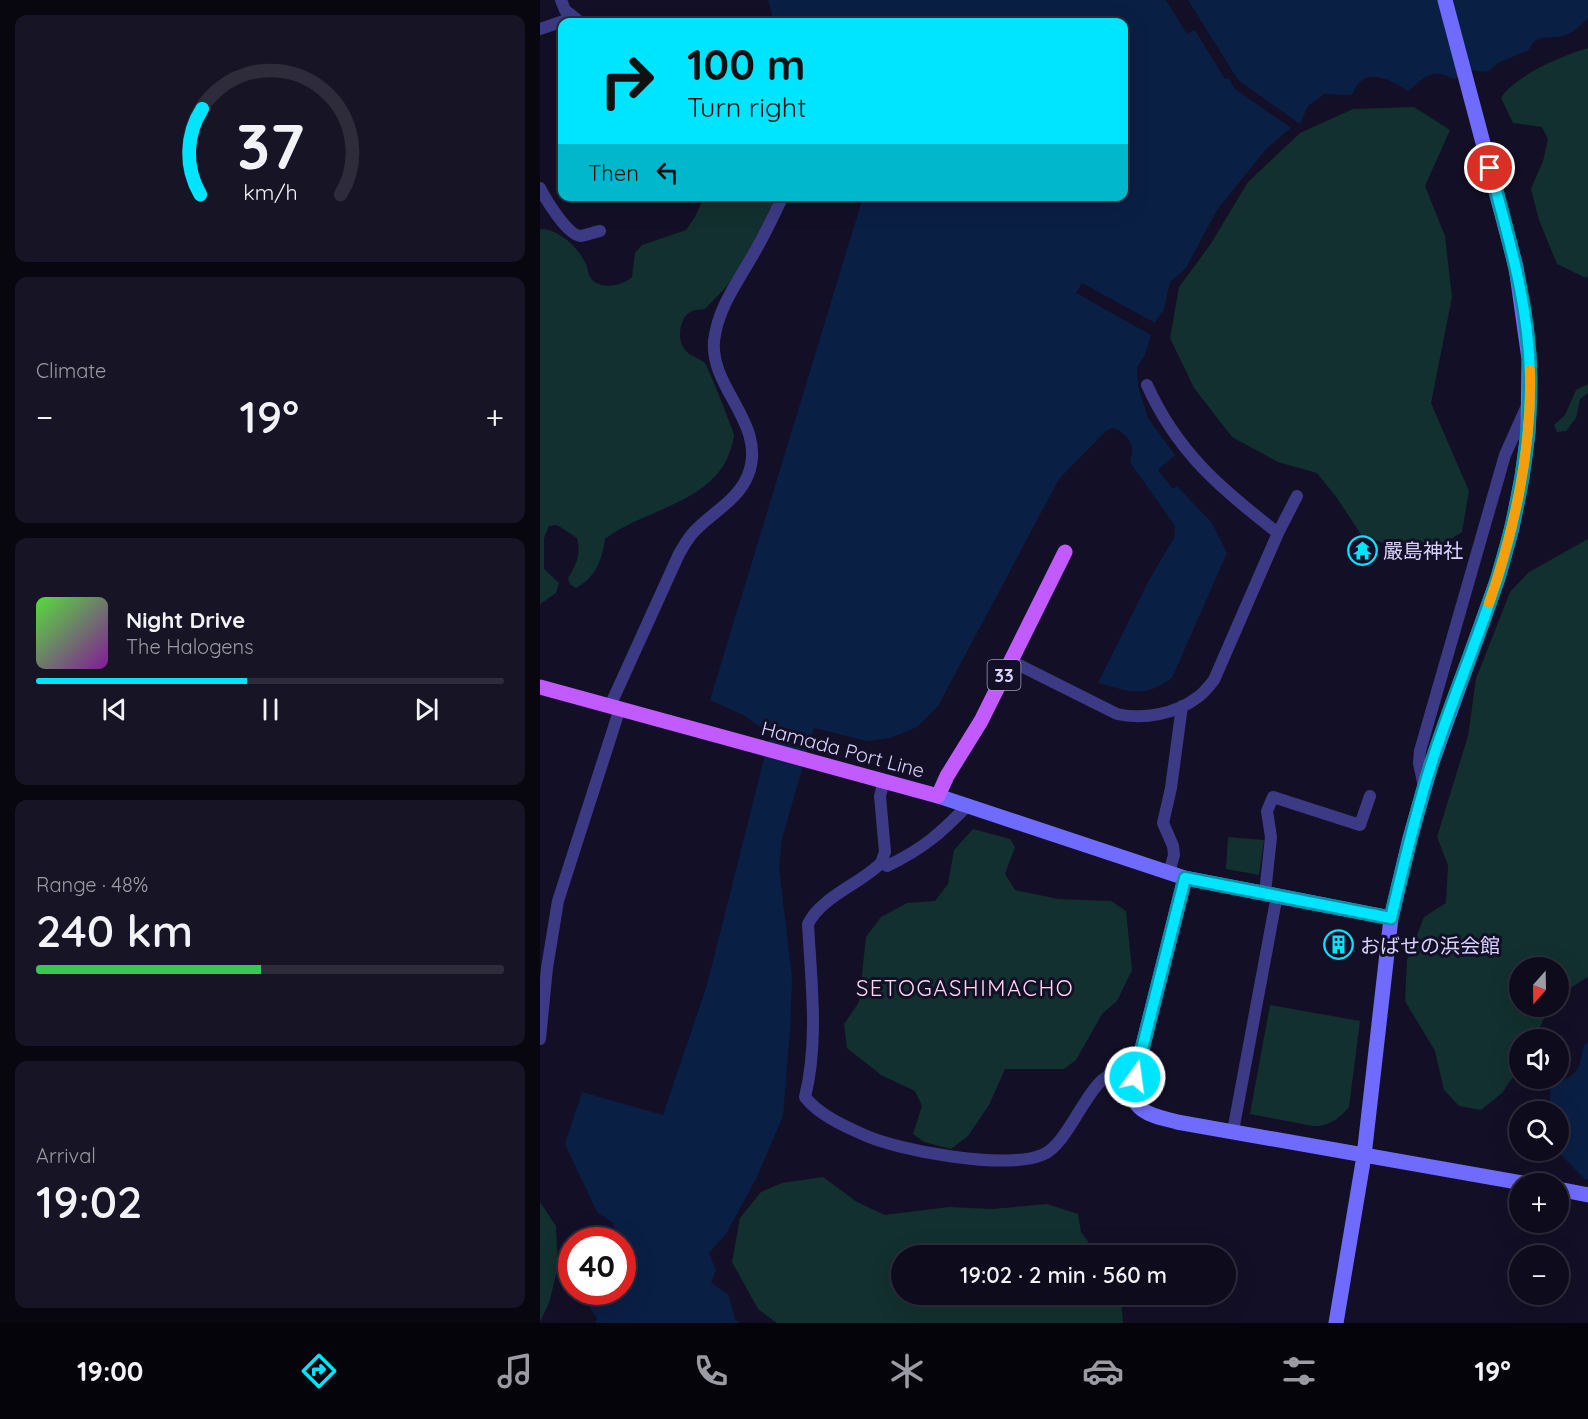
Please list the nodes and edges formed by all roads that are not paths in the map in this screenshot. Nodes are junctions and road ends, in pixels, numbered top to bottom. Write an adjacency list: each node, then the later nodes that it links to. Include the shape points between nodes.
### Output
1 (561, 0): 3 (street)
2 (1445, 0): 10 (street, via 1516,267 1529,359)
3 (574, 18)
4 (558, 24): 5 (street)
5 (540, 29)
6 (540, 189): 8 (street, via 573,234)
7 (781, 201): 17 (street, via 723,307 714,342 715,361 749,430 752,459 748,474 734,496 692,534 680,554)
8 (600, 231)
9 (1147, 385): 12 (street, via 1189,455 1218,485)
10 (1529, 401): 19 (street, via 1522,477 1512,528); 19 (street, via 1505,455 1420,751)
11 (1297, 496): 12 (street)
12 (1278, 533): 16 (street, via 1214,680 1198,698)
13 (1065, 552): 14 (main road, Hamada Port Line / 33)
14 (1011, 661): 16 (street, via 1128,717 1150,716); 20 (main road, Hamada Port Line / 33)
15 (540, 687): 17 (main road, Hamada Port Line)
16 (1182, 706): 24 (street, via 1164,823 1174,855)
17 (615, 707): 18 (main road, Hamada Port Line); 28 (street, via 558,901)
18 (885, 782): 20 (main road, Hamada Port Line); 23 (street, via 880,796 885,852)
19 (1425, 787): 27 (street)
20 (938, 796): 22 (street)
21 (1370, 796): 26 (street, via 1360,825 1273,797 1267,811)
22 (968, 805): 23 (street, via 939,835 911,854 887,866); 24 (street)
23 (881, 863): 29 (street, via 821,907 808,924 812,1037 805,1097 813,1107 863,1135 905,1147 960,1158 1026,1161 1045,1154 1058,1143 1103,1077 1118,1073)
24 (1169, 873): 25 (street)
25 (1185, 878): 26 (street); 29 (street)
26 (1271, 894): 27 (street); 30 (street)
27 (1391, 918): 31 (street)
28 (540, 1039)
29 (1135, 1077): 30 (street, via 1128,1084 1132,1099 1141,1110 1177,1122)
30 (1233, 1131): 31 (street)
31 (1364, 1156): 32 (street); 35 (street)
32 (1509, 1181)
33 (1569, 1191): 34 (street)
34 (1588, 1195)
35 (1336, 1323)

